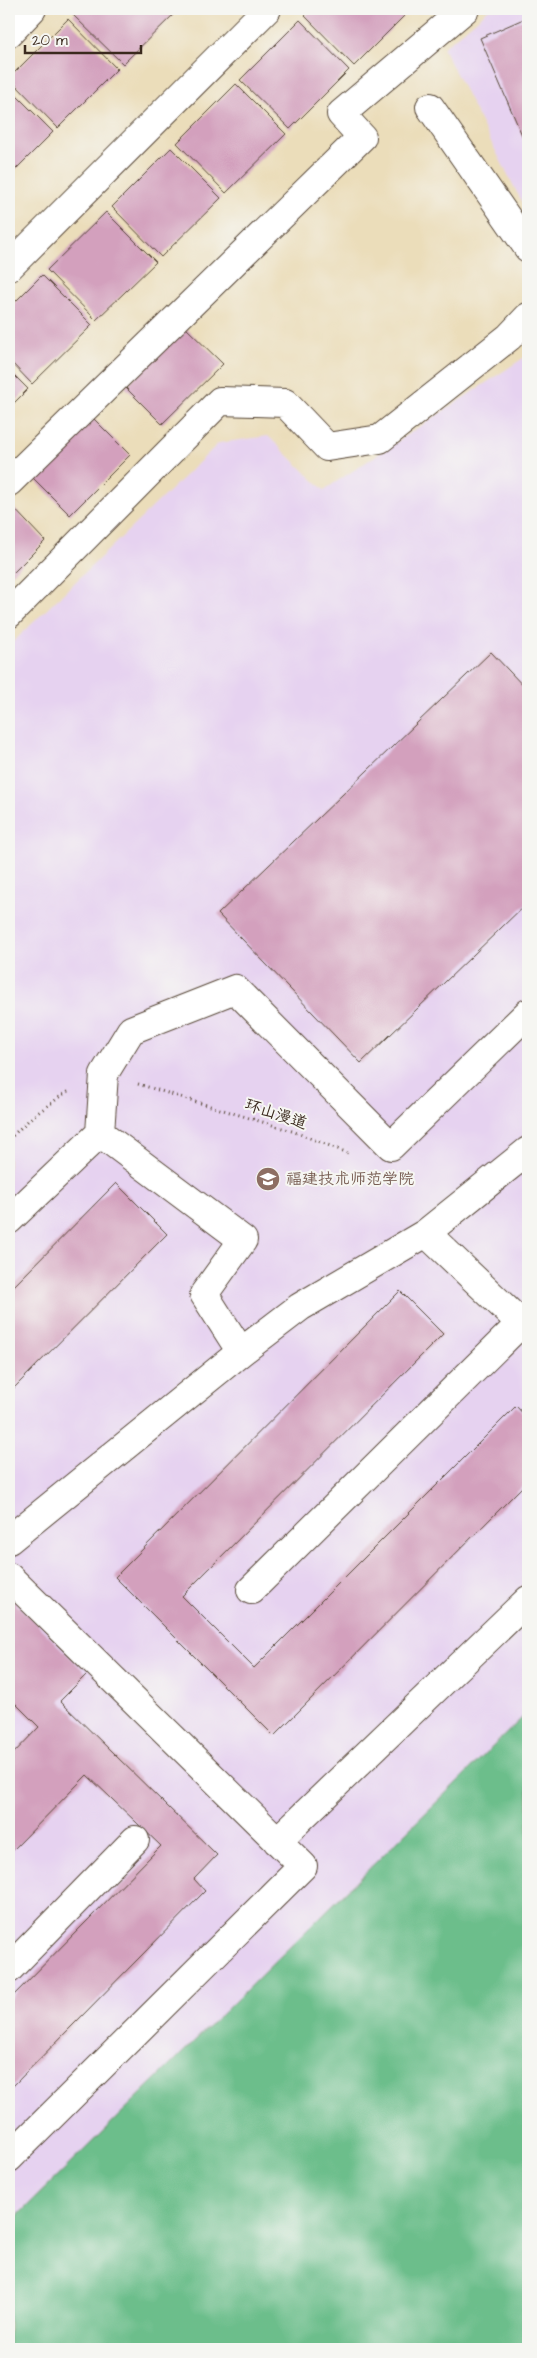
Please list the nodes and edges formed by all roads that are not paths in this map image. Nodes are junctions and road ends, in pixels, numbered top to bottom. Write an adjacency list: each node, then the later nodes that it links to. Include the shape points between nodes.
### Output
1 (32, 9): 4 (street)
2 (267, 9): 7 (street)
3 (465, 9): 9 (street, via 340,114 362,136)
4 (9, 32)
5 (430, 107): 6 (street)
6 (528, 248)
7 (9, 266)
8 (528, 317): 10 (street, via 509,337 380,439 328,447 285,403 220,400)
9 (9, 482)
10 (9, 614)
11 (528, 1013): 12 (street, via 391,1146 235,989 131,1030 104,1074)
12 (100, 1133): 14 (street); 17 (street, via 243,1240 204,1294)
13 (528, 1151): 15 (street)
14 (9, 1220)
15 (426, 1233): 16 (street); 17 (street, via 300,1307)
16 (525, 1326): 20 (street)
17 (241, 1352): 18 (street)
18 (9, 1540)
19 (9, 1577): 23 (street)
20 (251, 1590)
21 (528, 1600): 23 (street)
22 (135, 1840): 24 (street)
23 (277, 1841): 25 (street, via 303,1866)
24 (9, 1969)
25 (9, 2158)

